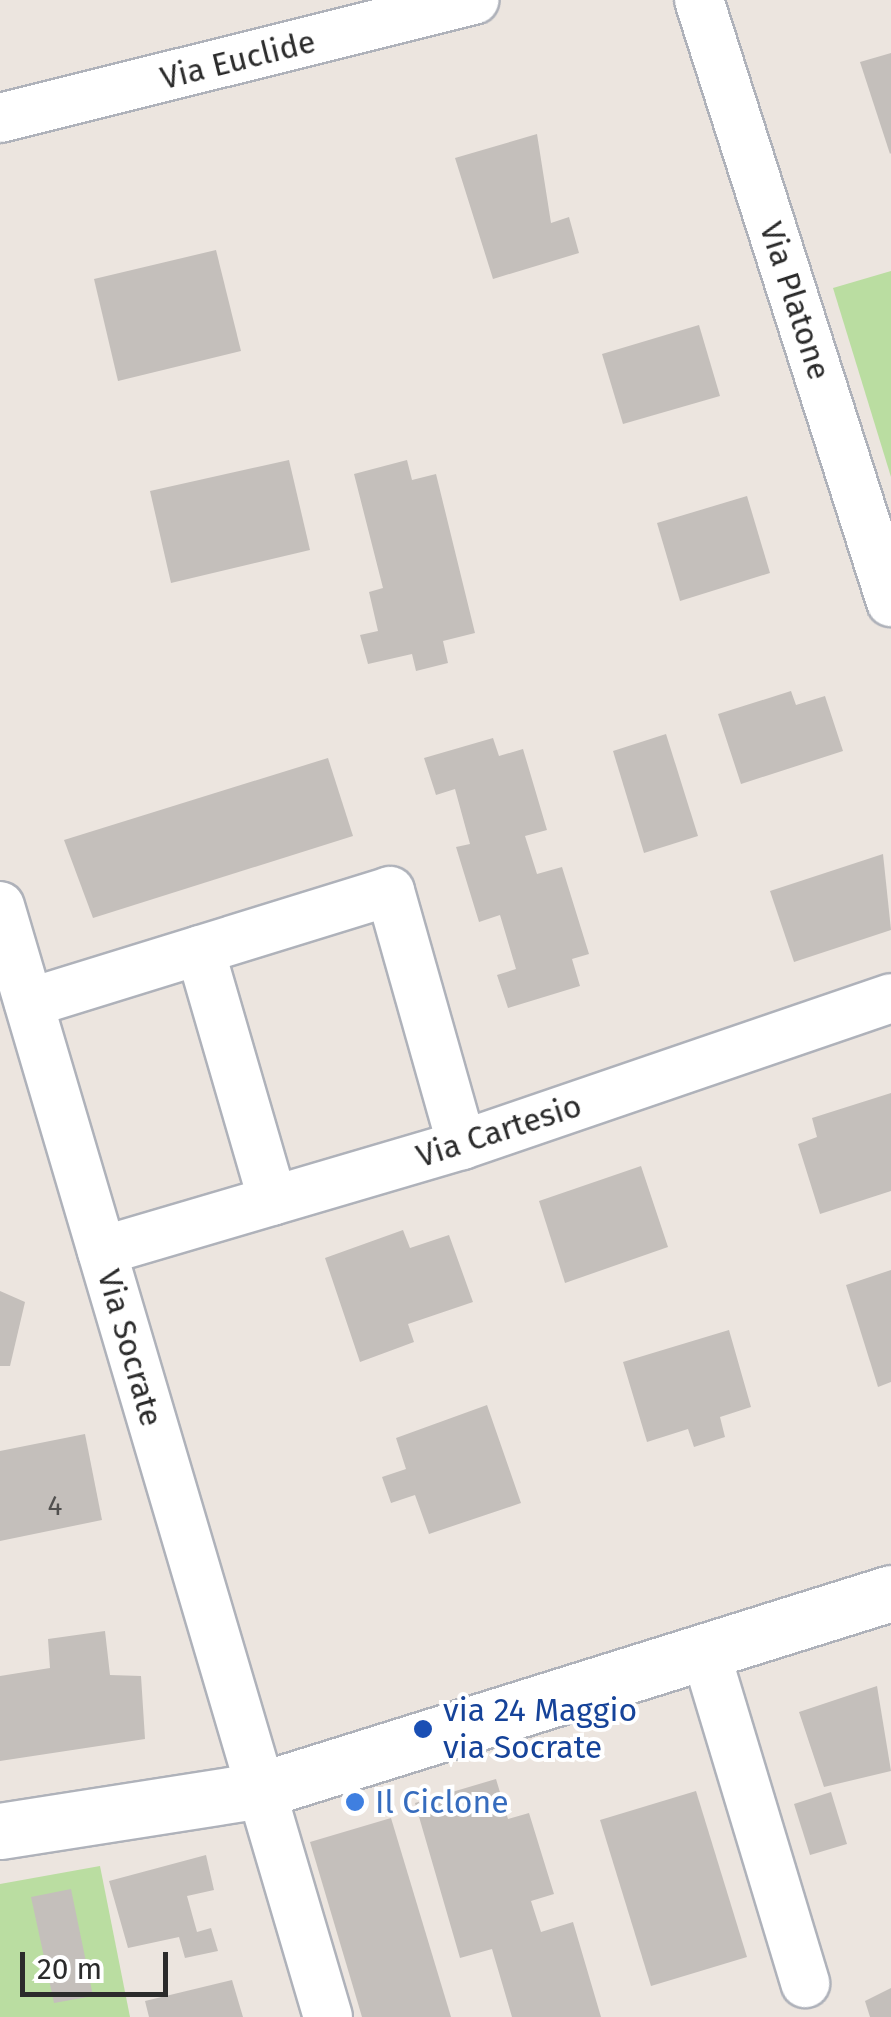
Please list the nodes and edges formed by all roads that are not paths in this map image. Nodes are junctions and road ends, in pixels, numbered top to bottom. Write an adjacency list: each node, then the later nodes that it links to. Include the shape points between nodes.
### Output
1 (475, 0): 3 (street, Via Euclide)
2 (699, 0): 4 (street, Via Platone)
3 (0, 118)
4 (891, 602)
5 (0, 906): 8 (street, Via Socrate)
6 (200, 950): 8 (street); 9 (street, via 390,891); 10 (street)
7 (891, 998): 9 (street, Via Cartesio)
8 (29, 1002): 11 (street, Via Socrate)
9 (462, 1146): 10 (street, Via Cartesio)
10 (273, 1201): 11 (street, Via Cartesio)
11 (102, 1251): 14 (street, Via Socrate)
12 (891, 1592): 13 (street)
13 (705, 1651): 14 (street); 16 (street)
14 (262, 1790): 15 (street); 17 (street, Via Socrate)
15 (0, 1832)
16 (806, 1982)
17 (328, 2017)

